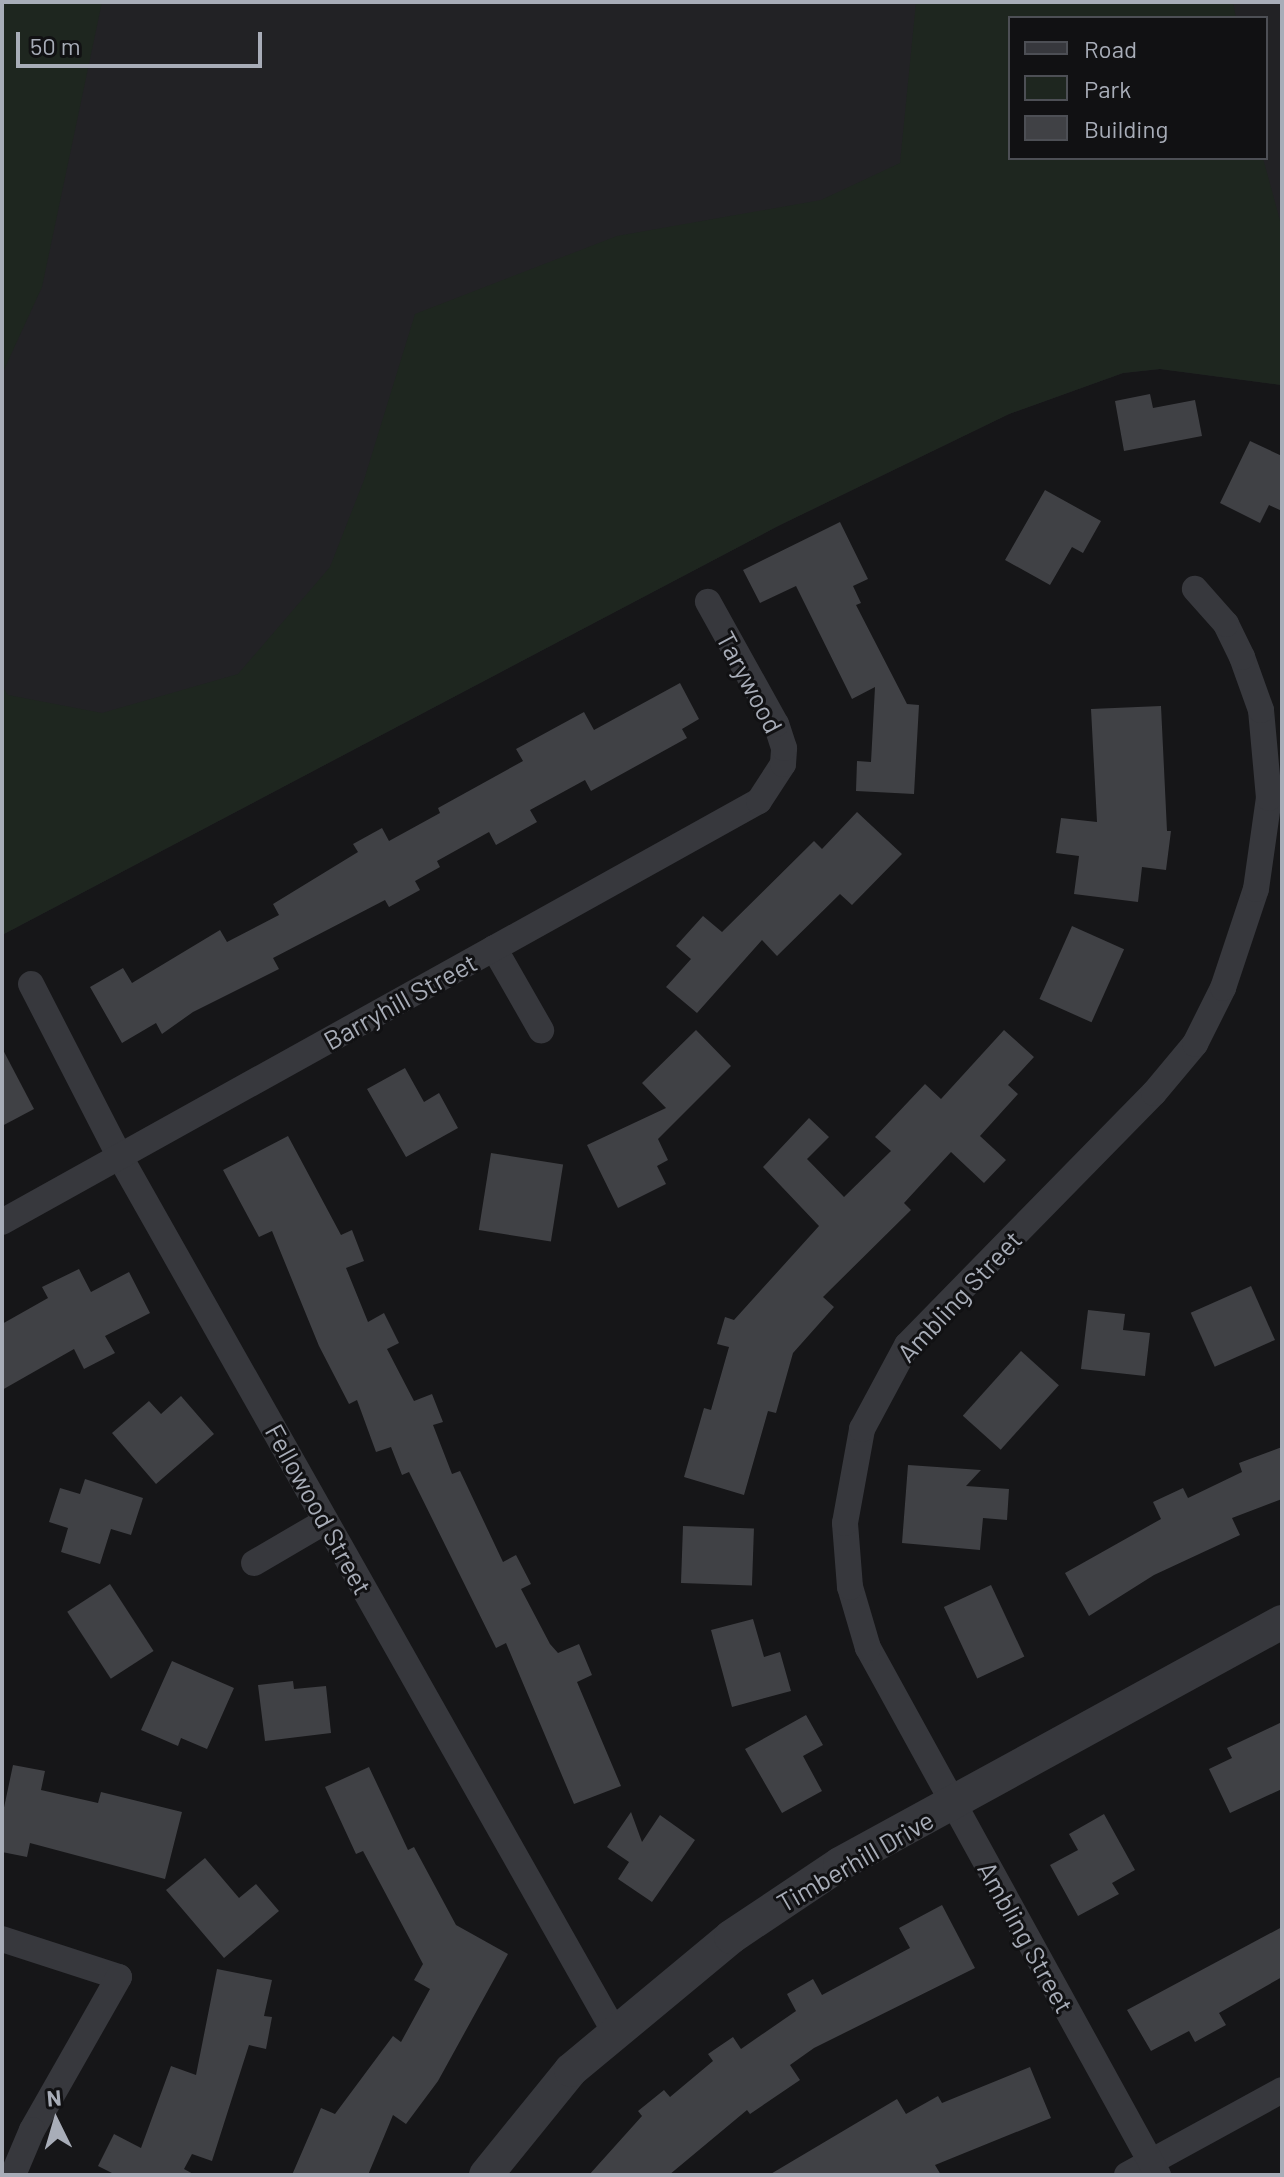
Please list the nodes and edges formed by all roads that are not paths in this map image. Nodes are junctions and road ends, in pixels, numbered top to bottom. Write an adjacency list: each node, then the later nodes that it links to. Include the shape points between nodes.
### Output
1 (1195, 589): 12 (street, Ambling Street, via 1226,624 1261,710 1269,798 1256,889 1223,988 1195,1044 1154,1093 907,1345 874,1400 853,1460 845,1545 857,1618 882,1677)
2 (708, 602): 3 (street, Tarywood, via 776,724)
3 (783, 764): 4 (street, Barryhill Street, via 759,801)
4 (494, 948): 6 (street); 7 (street, Barryhill Street)
5 (31, 984): 7 (street, Fellowood Street)
6 (541, 1030)
7 (120, 1157): 8 (street, Barryhill Street); 9 (street, Fellowood Street)
8 (2, 1222)
9 (326, 1521): 10 (street); 14 (street, Fellowood Street)
10 (254, 1563)
11 (1282, 1622): 12 (street, Timberhill Drive)
12 (953, 1805): 14 (street, Timberhill Drive, via 828,1872 731,1937); 16 (street, Ambling Street)
13 (2, 1939): 17 (street, via 119,1977 32,2130)
14 (614, 2031): 18 (street, Timberhill Drive, via 571,2070)
15 (1282, 2090): 16 (street)
16 (1155, 2168): 19 (street)
17 (13, 2175)
18 (486, 2175)
19 (1127, 2175)

